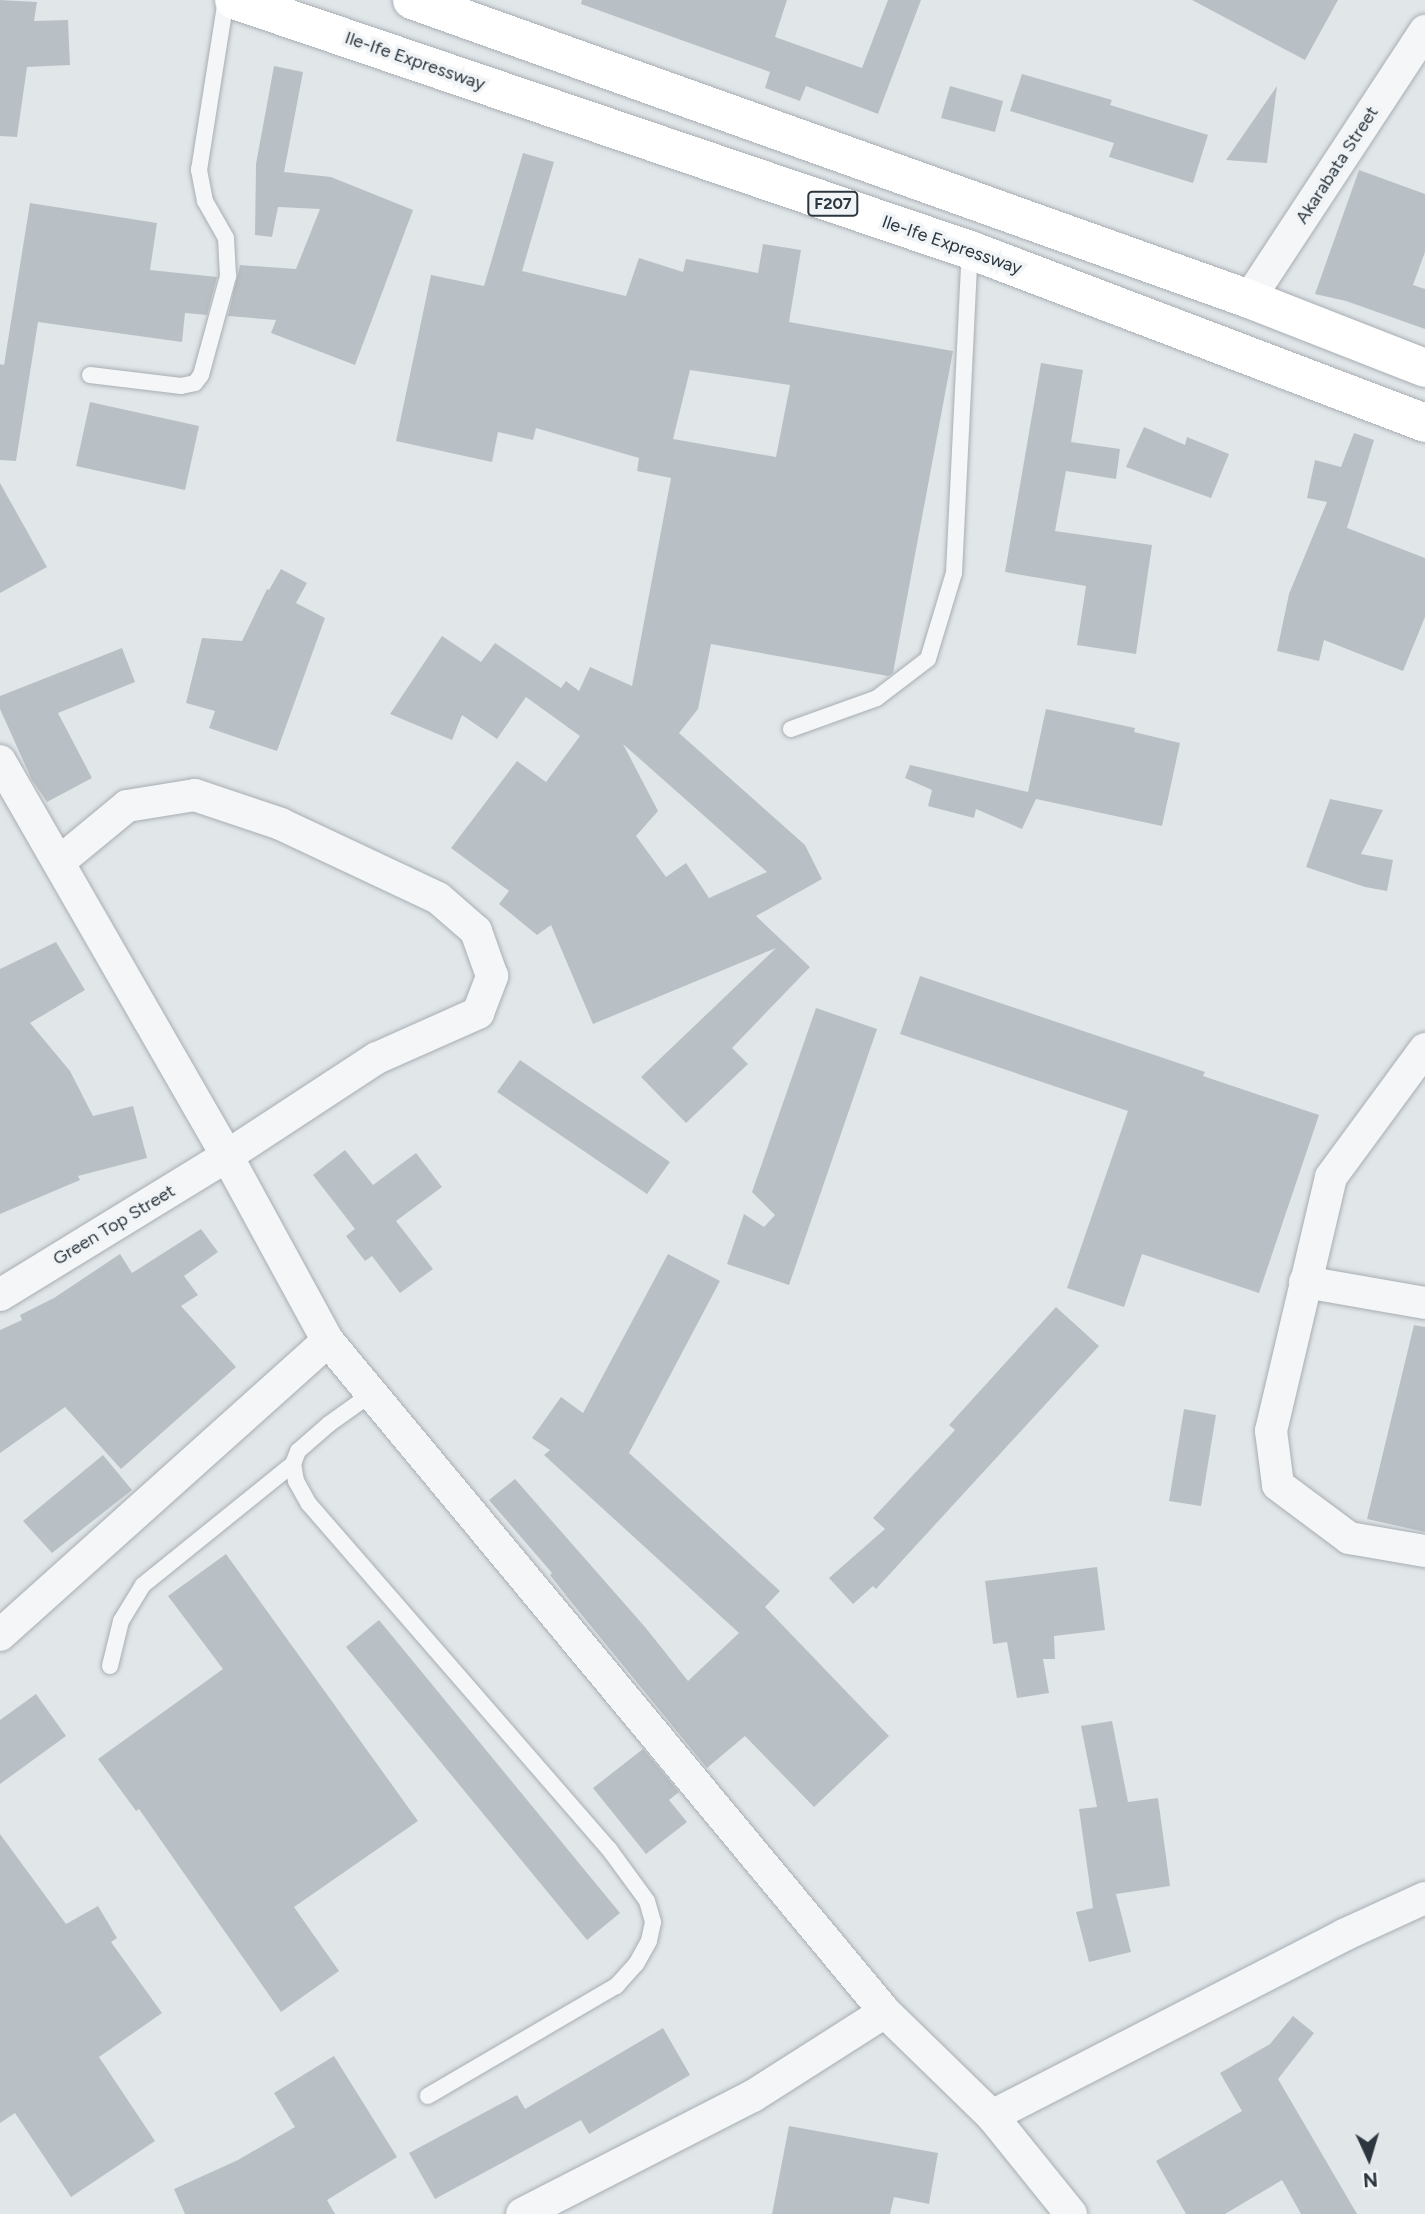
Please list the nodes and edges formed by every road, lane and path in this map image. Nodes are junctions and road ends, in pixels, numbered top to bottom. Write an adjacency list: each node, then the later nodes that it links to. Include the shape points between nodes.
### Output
1 (226, 0): 8 (lane, via 199,170 205,201 226,238 228,276 201,375 195,383 181,386)
2 (234, 0): 5 (main road, Ile-Ife Expressway / F207)
3 (412, 0): 6 (main road)
4 (1425, 32): 6 (street, Akarabata Street)
5 (970, 250): 9 (main road, Ile-Ife Expressway / F207); 10 (lane, via 954,573 928,659 877,698)
6 (1250, 299): 7 (main road)
7 (1425, 368)
8 (89, 375)
9 (1425, 423)
10 (791, 729)
11 (0, 761): 12 (street)
12 (59, 862): 14 (street); 14 (street, Green Top Street, via 127,806 195,795 281,824 438,898 476,931 492,976 478,1013 377,1058)
13 (1425, 1049): 15 (street, via 1331,1177)
14 (227, 1156): 16 (street, Green Top Street); 18 (street)
15 (1305, 1282): 17 (street); 21 (street, via 1271,1431 1278,1485 1349,1538)
16 (0, 1295)
17 (1425, 1303)
18 (328, 1341): 19 (street); 22 (street)
19 (371, 1394): 20 (lane, via 309,1442); 25 (street)
20 (293, 1464): 23 (lane, via 143,1585 121,1621); 26 (lane, via 296,1481 309,1504 609,1849 647,1901 653,1922 636,1964 616,1986)
21 (1425, 1551)
22 (0, 1636)
23 (110, 1666)
24 (1425, 1898): 27 (street)
25 (885, 2012): 27 (street); 29 (street, via 753,2096)
26 (428, 2096)
27 (992, 2116): 28 (street)
28 (1068, 2213)
29 (522, 2214)

